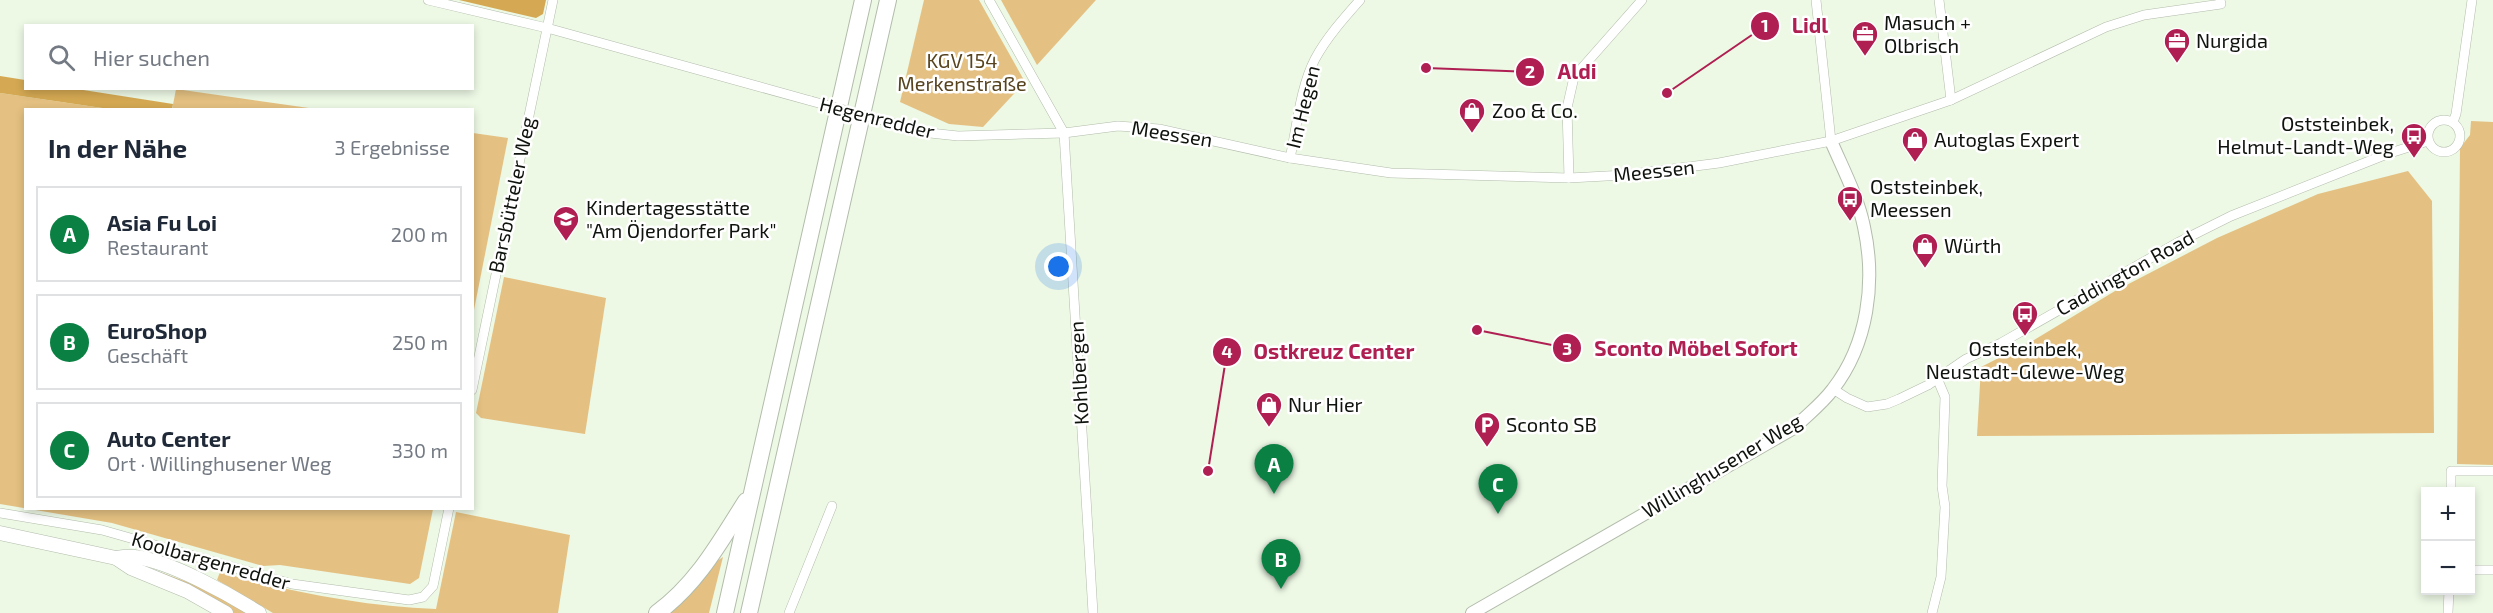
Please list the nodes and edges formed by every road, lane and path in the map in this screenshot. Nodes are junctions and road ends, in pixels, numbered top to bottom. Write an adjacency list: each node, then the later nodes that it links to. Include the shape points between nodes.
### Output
1 (428, 0): 12 (street, Hegenredder)
2 (553, 0): 12 (street, Barsbütteler Weg)
3 (863, 0): 25 (highway)
4 (888, 0): 38 (highway)
5 (989, 0): 15 (street)
6 (1360, 0): 18 (street, Im Hegen, via 1314,60)
7 (1642, 0): 19 (street, via 1574,76 1567,108)
8 (1816, 0): 16 (street)
9 (1939, 0): 13 (street)
10 (2472, 0): 14 (street)
11 (2220, 2): 13 (street, Meessen, via 2144,15 2106,27)
12 (547, 28): 15 (street, Hegenredder, bridge, via 930,133); 21 (street, Barsbütteler Weg)
13 (1951, 100): 16 (street, Meessen)
14 (2453, 123): 17 (street, via 2435,122 2428,130); 17 (street, via 2460,134 2458,145 2450,152 2439,152)
15 (1064, 134): 18 (street, Meessen, via 1118,126 1159,129); 40 (street, Kohlbergen)
16 (1831, 141): 19 (street, Meessen, via 1671,170); 22 (street, Willinghusener Weg, via 1864,226 1870,284 1862,332)
17 (2428, 141): 20 (street, Caddington Road, via 2231,216)
18 (1290, 158): 19 (street, Meessen, via 1391,173)
19 (1569, 178)
20 (1937, 378): 22 (street, Caddington Road, via 1887,404 1867,406); 42 (street, via 1945,397 1945,507 1941,576)
21 (474, 380)
22 (1833, 389): 41 (street, Willinghusener Weg, via 1794,428)
23 (2493, 471): 24 (street, via 2451,471)
24 (2451, 487)
25 (753, 490): 36 (highway, via 707,563); 37 (highway)
26 (832, 506): 39 (street)
27 (449, 510): 28 (street, Koolbargenredder, via 433,586 423,597 409,600 292,584 102,530)
28 (0, 513)
29 (0, 533): 30 (main road)
30 (116, 558): 34 (main road); 35 (main road, via 134,556 187,574)
31 (2475, 570): 32 (street)
32 (2493, 570)
33 (2449, 595): 43 (street)
34 (226, 613)
35 (259, 613)
36 (657, 613)
37 (725, 613)
38 (749, 613)
39 (789, 613)
40 (1093, 613)
41 (1472, 613)
42 (1932, 613)
43 (2448, 613)

